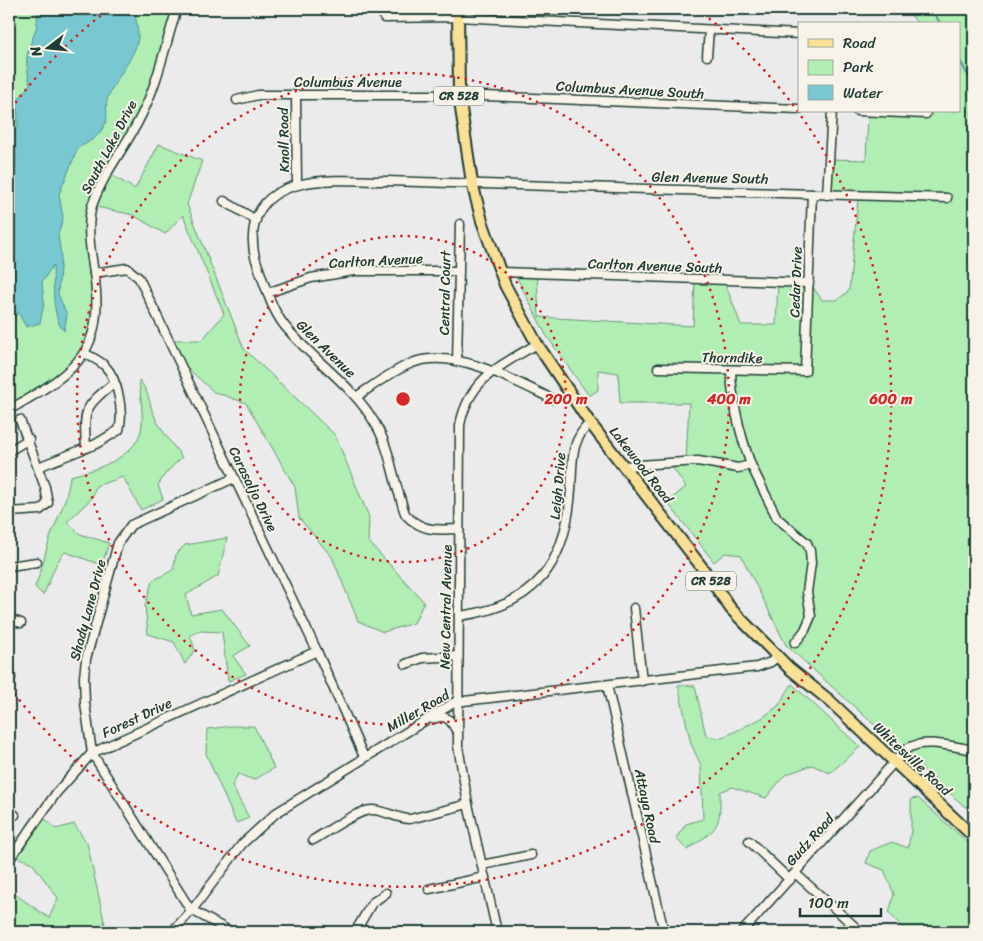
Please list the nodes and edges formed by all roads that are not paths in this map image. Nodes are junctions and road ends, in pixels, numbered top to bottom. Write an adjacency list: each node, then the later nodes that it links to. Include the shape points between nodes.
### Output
1 (177, 9): 24 (street, South Lake Drive, via 146,105 99,187 92,208 89,224)
2 (458, 13): 3 (street); 4 (street); 8 (main road, CR 528)
3 (384, 18)
4 (708, 30): 5 (street); 6 (street)
5 (798, 34)
6 (707, 56)
7 (296, 95): 8 (street, Columbus Avenue); 9 (street, Columbus Avenue, via 258,95); 15 (street, Knoll Road)
8 (459, 95): 10 (street, Columbus Avenue South); 14 (main road, CR 528)
9 (237, 100)
10 (798, 109)
11 (832, 112): 17 (street)
12 (880, 112): 13 (street)
13 (926, 114)
14 (472, 183): 15 (street, Glen Avenue); 16 (street, Glen Avenue South); 23 (main road, Lakewood Road / CR 528)
15 (298, 184): 20 (street, Glen Avenue, via 268,200)
16 (812, 194): 17 (street, Glen Avenue South); 25 (street, Cedar Drive)
17 (827, 195): 18 (street, Glen Avenue South)
18 (947, 198)
19 (224, 201): 20 (street)
20 (256, 220): 26 (street, Glen Avenue, via 251,238)
21 (460, 224): 22 (street, Central Court)
22 (458, 272): 26 (street, Carlton Avenue, via 354,272 311,278); 29 (street, Central Court)
23 (501, 272): 25 (street, Carlton Avenue South); 27 (main road, Lakewood Road / CR 528)
24 (94, 273): 28 (street, South Lake Drive, via 97,321); 46 (street, Carasaljo Drive, via 127,268 139,278)
25 (809, 283): 33 (street, Cedar Drive)
26 (267, 293): 35 (street, Glen Avenue, via 282,323)
27 (536, 344): 31 (street, New Central Avenue); 39 (main road, Lakewood Road / CR 528)
28 (84, 353): 34 (street, via 106,366); 37 (street, South Lake Drive, via 70,371 53,384)
29 (457, 362): 31 (street); 35 (street, via 412,363)
30 (658, 368): 32 (street, Thorndike)
31 (492, 371): 36 (street); 48 (street, New Central Avenue, via 469,397 463,410 458,450)
32 (731, 371): 33 (street, Thorndike); 43 (street, via 736,412)
33 (805, 371)
34 (114, 383): 41 (street, via 86,410); 41 (street, via 121,415 118,430)
35 (356, 398): 48 (street, Glen Avenue, via 383,439 405,513 412,521 432,529)
36 (552, 399)
37 (9, 410)
38 (20, 420): 40 (street)
39 (590, 423): 44 (main road, Lakewood Road / CR 528); 52 (street, Leigh Drive, via 576,440 566,533 550,567 532,587 508,604 485,613)
40 (29, 439): 42 (street); 45 (street)
41 (86, 448): 45 (street)
42 (9, 451)
43 (751, 465): 44 (street, via 738,468 698,461); 55 (street, via 777,518 807,543 810,551 807,592 811,616)
44 (624, 466): 58 (main road, Lakewood Road / CR 528, via 731,610)
45 (38, 467): 47 (street, via 48,503 40,510)
46 (234, 478): 56 (street, Carasaljo Drive); 67 (street, Shady Lane Drive, via 131,526 118,542 86,659 85,703)
47 (9, 512)
48 (459, 529): 52 (street, New Central Avenue)
49 (37, 562): 50 (street)
50 (9, 566)
51 (634, 608): 60 (street)
52 (459, 616): 57 (street, New Central Avenue)
53 (9, 619): 54 (street)
54 (21, 623)
55 (795, 643)
56 (317, 651): 67 (street, Forest Drive); 68 (street, Carasaljo Drive)
57 (458, 656): 59 (street, via 422,658); 62 (street, New Central Avenue)
58 (777, 657): 60 (street, Miller Road, via 757,667); 63 (main road, Lakewood Road / CR 528)
59 (406, 664)
60 (642, 680): 61 (street, Miller Road)
61 (608, 685): 62 (street, Miller Road); 86 (street, Attaya Road)
62 (457, 701): 64 (street, Miller Road); 65 (street, New Central Avenue)
63 (852, 722): 69 (main road, Whitesville Road / CR 528)
64 (418, 724): 65 (street, via 441,716 451,721); 68 (street, Miller Road)
65 (457, 732): 70 (street, New Central Avenue)
66 (974, 750): 69 (street, Gudz Road, via 912,744)
67 (92, 753): 75 (street, Forest Drive, via 57,792); 81 (street, Shady Lane Drive)
68 (364, 757): 81 (street, Miller Road, via 255,830)
69 (896, 763): 71 (main road, Whitesville Road / CR 528); 78 (street, Gudz Road)
70 (468, 804): 72 (street, via 410,819 378,810 365,810); 76 (street, New Central Avenue)
71 (974, 837)
72 (313, 840)
73 (749, 841): 78 (street)
74 (531, 855): 76 (street)
75 (9, 860)
76 (482, 866): 77 (street, New Central Avenue)
77 (485, 877): 79 (street); 85 (street, New Central Avenue)
78 (793, 877): 87 (street, Gudz Road); 88 (street)
79 (429, 889)
80 (386, 893): 84 (street, via 372,903)
81 (192, 910): 82 (street, Miller Road); 83 (street)
82 (172, 932)
83 (231, 932)
84 (355, 932)
85 (497, 932)
86 (664, 932)
87 (742, 932)
88 (860, 932)

